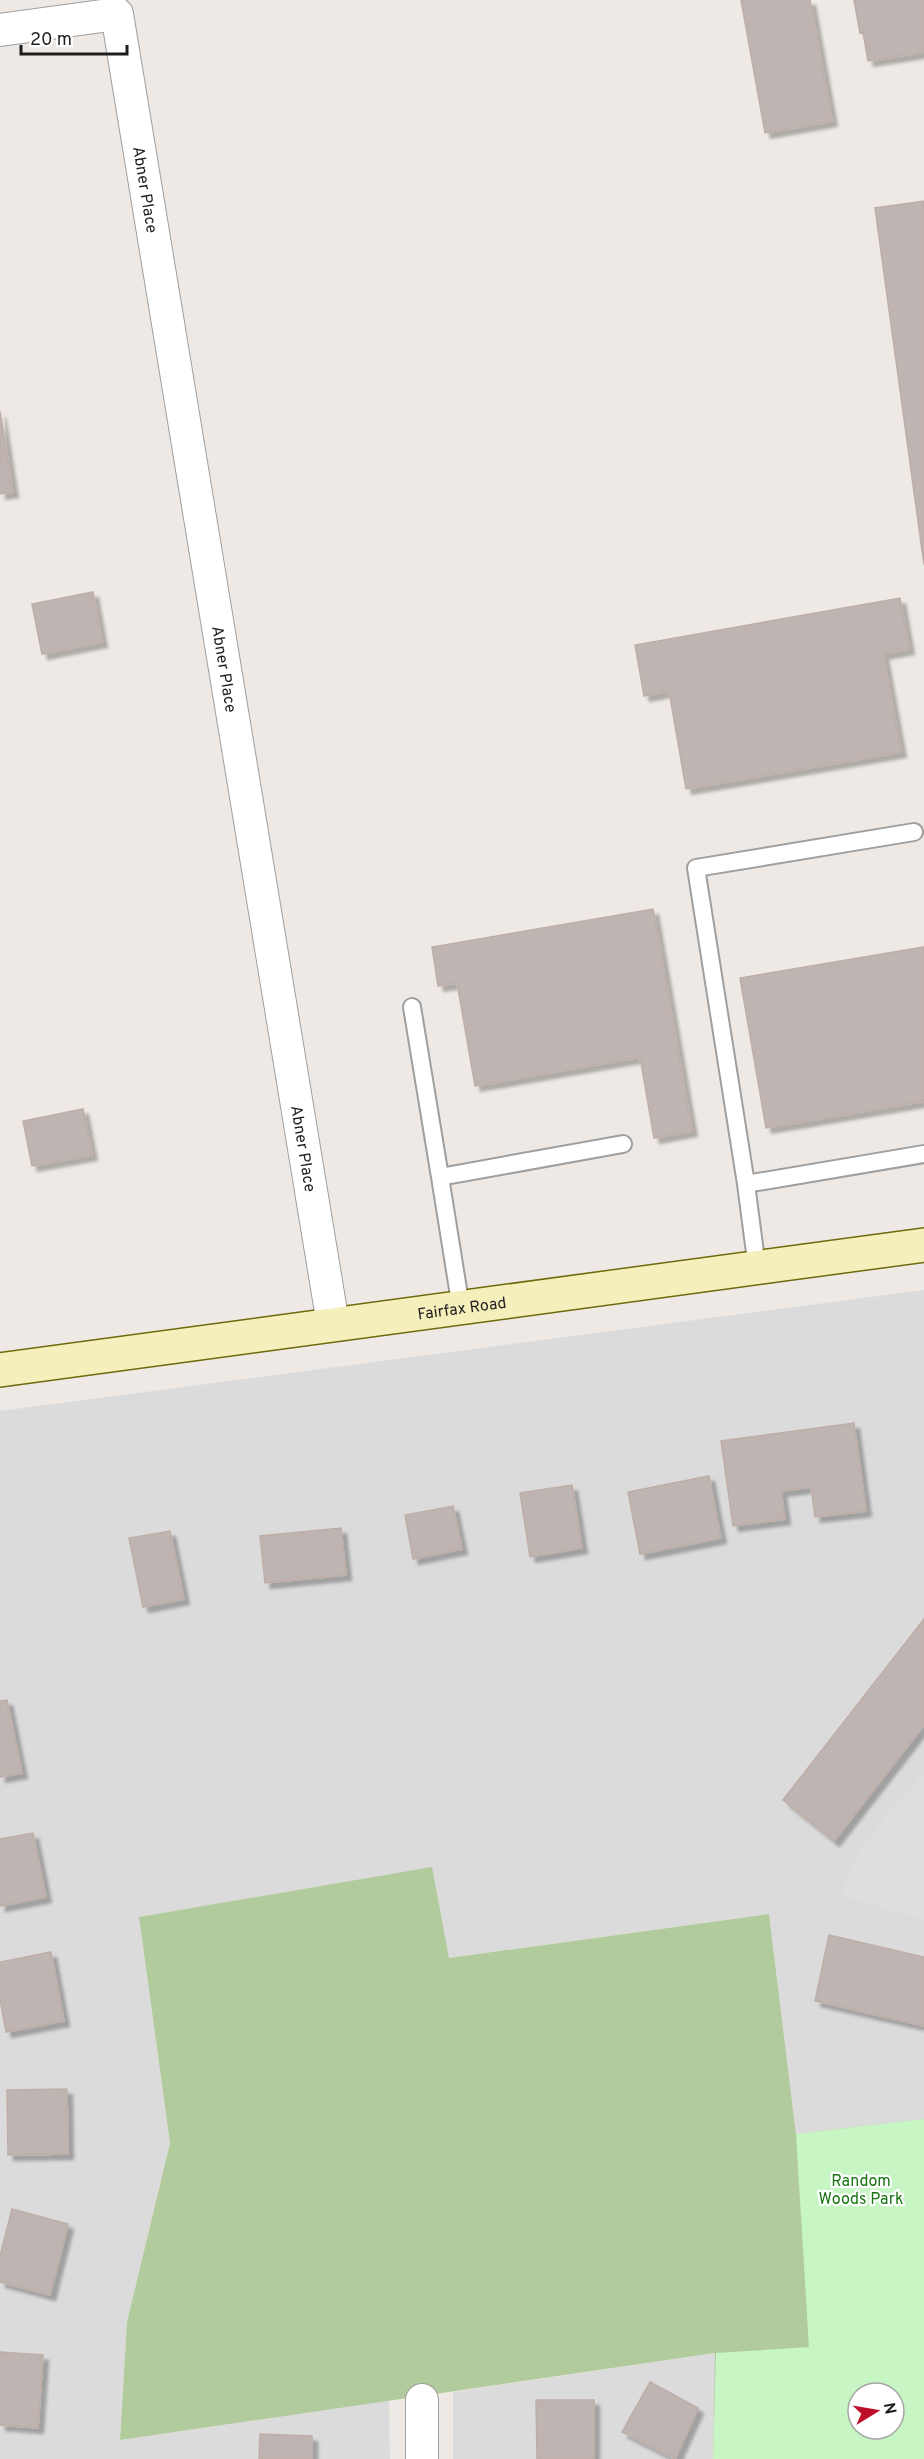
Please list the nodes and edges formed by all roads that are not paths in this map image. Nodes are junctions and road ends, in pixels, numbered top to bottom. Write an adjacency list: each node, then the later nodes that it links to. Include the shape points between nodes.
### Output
1 (0, 30): 11 (street, Abner Place, via 117,14)
2 (914, 832): 7 (lane, via 696,868)
3 (412, 1007): 6 (lane)
4 (623, 1144): 6 (lane)
5 (924, 1154): 7 (lane)
6 (440, 1177): 10 (lane)
7 (746, 1184): 9 (lane)
8 (924, 1245): 9 (street, Fairfax Road)
9 (757, 1268): 10 (street, Fairfax Road)
10 (461, 1308): 11 (street, Fairfax Road)
11 (333, 1324): 12 (street, Fairfax Road)
12 (0, 1370)
13 (422, 2400): 14 (street)
14 (422, 2459)

